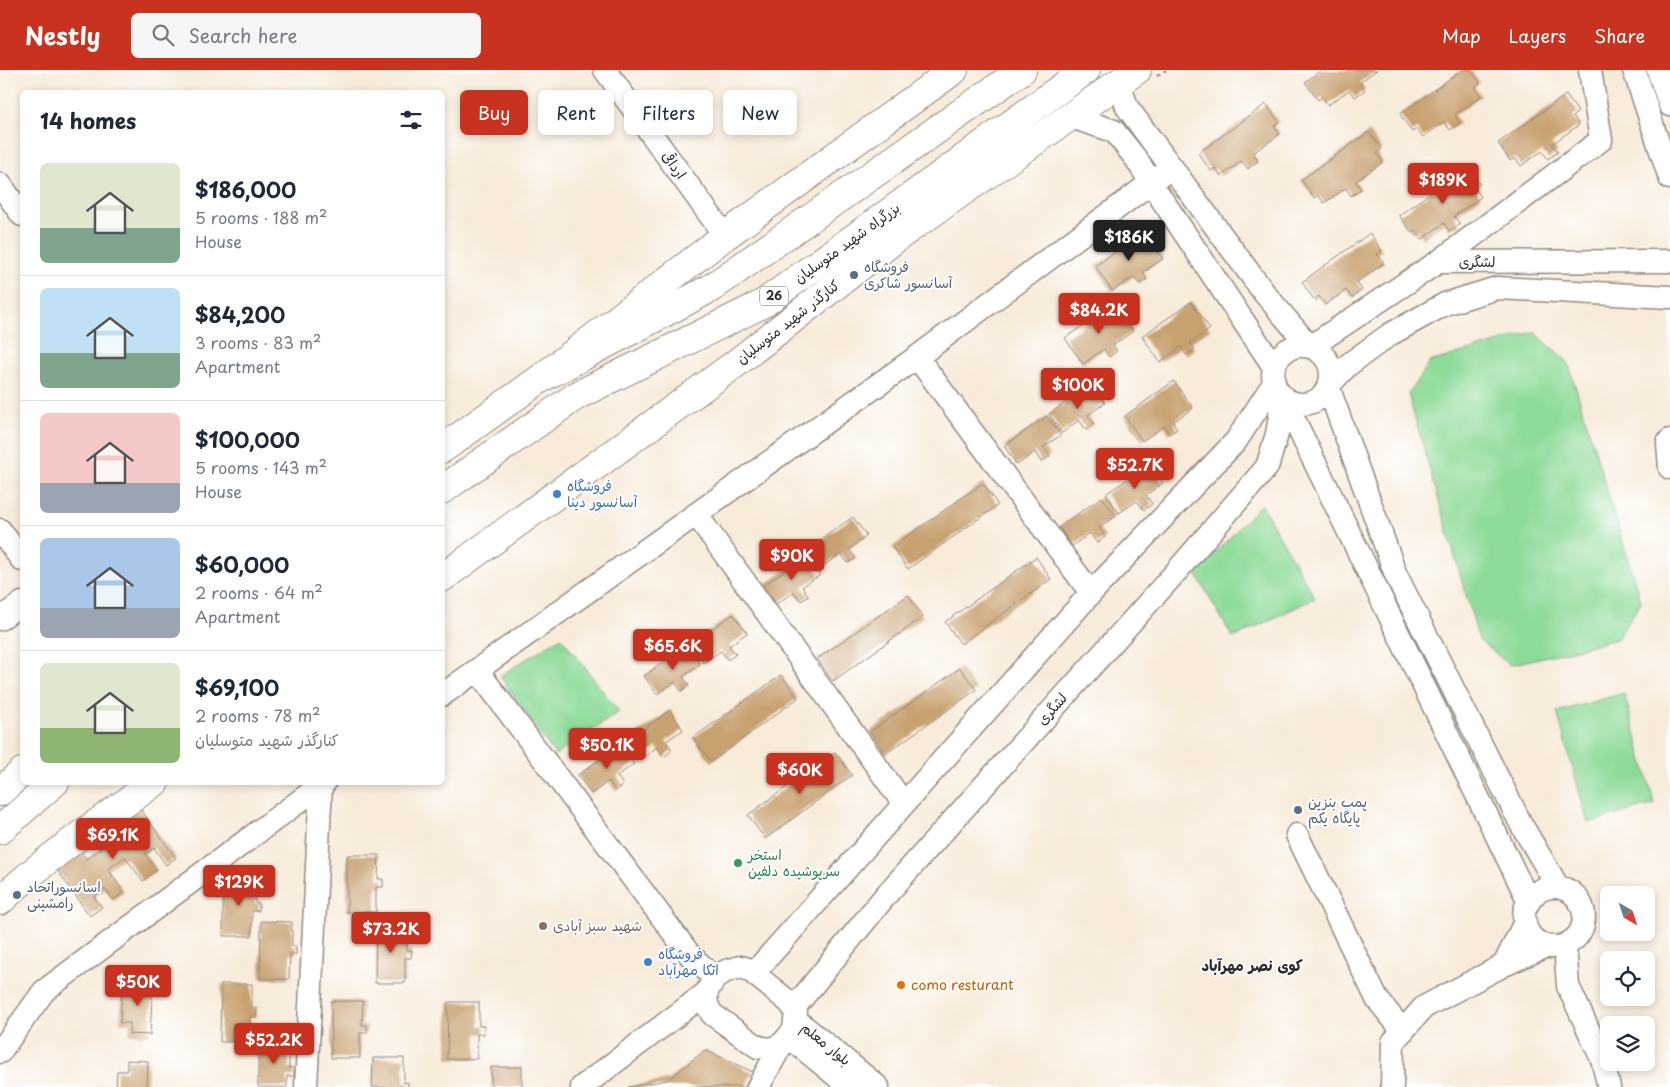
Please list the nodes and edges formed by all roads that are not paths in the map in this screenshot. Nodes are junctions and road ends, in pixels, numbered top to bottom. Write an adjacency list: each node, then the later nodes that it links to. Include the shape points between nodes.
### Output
1 (605, 70): 16 (street, ارداقی)
2 (954, 70): 16 (main road)
3 (1022, 70): 24 (main road, via 711,288)
4 (1086, 70): 20 (main road, بزرگراه شهید متوسلیان / 26)
5 (1590, 70): 19 (street, via 1601,140)
6 (1634, 70): 12 (street)
7 (1658, 70): 9 (street)
8 (1128, 76): 10 (main road, کنارگذر شهید متوسلیان); 11 (street, via 1127,107)
9 (1670, 104)
10 (1071, 117): 13 (street, via 1114,131 1138,160); 17 (main road, کنارگذر شهید متوسلیان)
11 (1172, 167): 13 (street); 22 (street, via 1265,294)
12 (1670, 178)
13 (1151, 183): 23 (street); 25 (street)
14 (0, 184): 15 (street)
15 (20, 212)
16 (725, 236): 24 (main road)
17 (899, 236): 20 (main road); 34 (main road, کنارگذر شهید متوسلیان, via 735,364)
18 (1670, 261): 19 (street, لشگری)
19 (1438, 262): 22 (street, لشگری)
20 (781, 290): 30 (main road, بزرگراه شهید متوسلیان / 26, via 764,303 576,396)
21 (1670, 297): 26 (street, لشگری, via 1497,288 1445,304 1390,335 1348,364)
22 (1310, 347): 25 (street, via 1301,346 1284,352 1278,359); 26 (street, via 1319,351 1329,366)
23 (917, 357): 31 (street); 35 (street)
24 (540, 379): 28 (main road)
25 (1277, 382): 26 (street, via 1290,402 1299,404 1317,399); 35 (street, via 1236,441); 51 (street); 56 (street, لشگری, via 1277,434 1267,466 886,895)
26 (1328, 386): 49 (street, via 1396,575 1520,824)
27 (1670, 440): 29 (street)
28 (445, 447)
29 (1670, 468)
30 (445, 488)
31 (696, 514): 38 (street); 46 (street)
32 (0, 530): 33 (street)
33 (20, 557)
34 (445, 576)
35 (1091, 593): 46 (street)
36 (20, 604): 37 (street)
37 (0, 619)
38 (477, 670): 39 (street); 55 (street)
39 (445, 693)
40 (20, 774): 45 (main road)
41 (52, 785): 47 (main road)
42 (151, 785): 50 (main road, via 82,833)
43 (322, 785): 58 (street, via 44,991)
44 (323, 785): 59 (street)
45 (0, 792)
46 (904, 804): 54 (street)
47 (0, 830)
48 (1297, 834): 57 (street, via 1377,1000)
49 (1558, 887): 51 (street, via 1541,890 1534,895); 52 (street, via 1576,896 1584,914 1580,932 1574,940)
50 (0, 902)
51 (1527, 912): 52 (street, via 1532,937); 53 (street)
52 (1556, 945): 53 (street); 65 (street, via 1568,986 1602,1058)
53 (1504, 965): 57 (street, via 1424,1007)
54 (754, 974): 55 (street, via 740,967 726,971); 56 (street, via 789,1002)
55 (711, 985): 56 (street, via 707,1005 712,1014 758,1047 771,1049); 60 (street)
56 (790, 1027): 61 (street, لشگری); 62 (street, بلوار معلم); 63 (street, بلوار معلم)
57 (1403, 1031): 64 (street, via 1393,1042)
58 (0, 1052)
59 (306, 1087)
60 (582, 1087)
61 (758, 1087)
62 (850, 1087)
63 (878, 1087)
64 (1392, 1087)
65 (1608, 1087)

